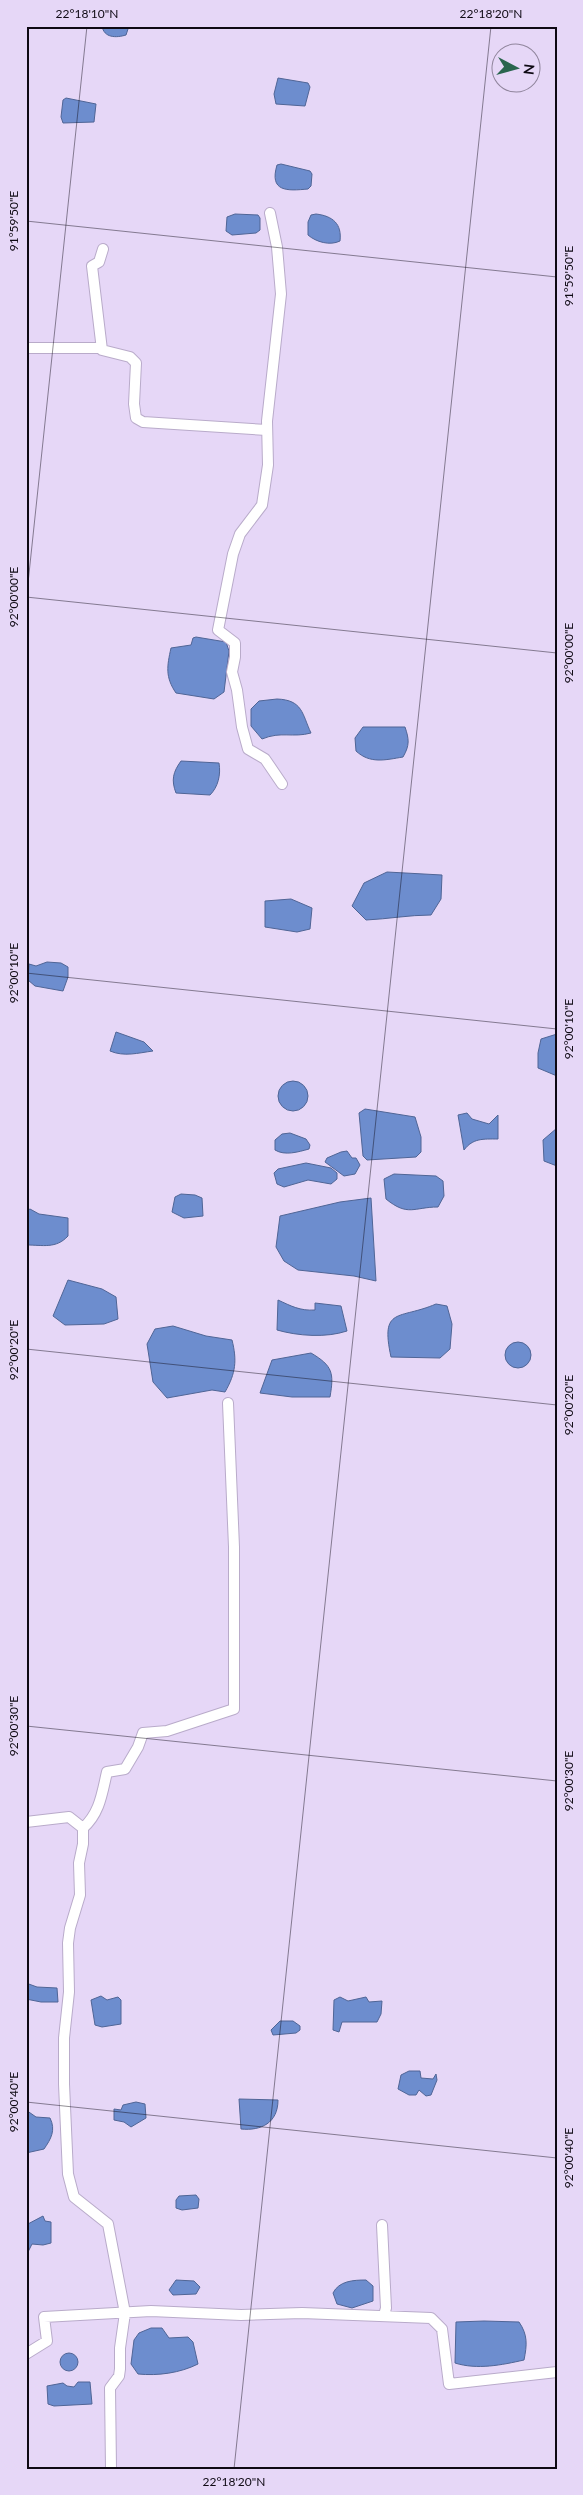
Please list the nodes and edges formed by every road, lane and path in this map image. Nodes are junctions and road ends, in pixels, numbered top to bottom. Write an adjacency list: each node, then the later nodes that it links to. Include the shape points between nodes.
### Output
1 (270, 213): 5 (street, via 277,247 280,294)
2 (103, 249): 4 (street, via 99,262 92,266)
3 (26, 348): 4 (street)
4 (102, 348): 5 (street, via 107,353 130,357 136,363 134,404 136,418 143,422)
5 (267, 430): 6 (street, via 268,464 262,505 240,534 218,630 235,642 232,672 248,749 265,759)
6 (282, 784)
7 (228, 1403): 9 (street, via 234,1547 234,1709 167,1731 143,1733 125,1769 107,1772 99,1805 92,1820)
8 (26, 1822): 9 (street, via 69,1818)
9 (82, 1828): 11 (street, via 80,1895 68,1943 69,1992 64,2038 68,2174 74,2197 108,2224)
10 (382, 2225): 12 (street)
11 (125, 2313): 12 (street); 13 (street, via 44,2317 47,2341); 15 (street, via 119,2376 110,2388)
12 (384, 2315): 14 (street, via 431,2318 442,2329 449,2384)
13 (26, 2354)
14 (557, 2372)
15 (111, 2469)

